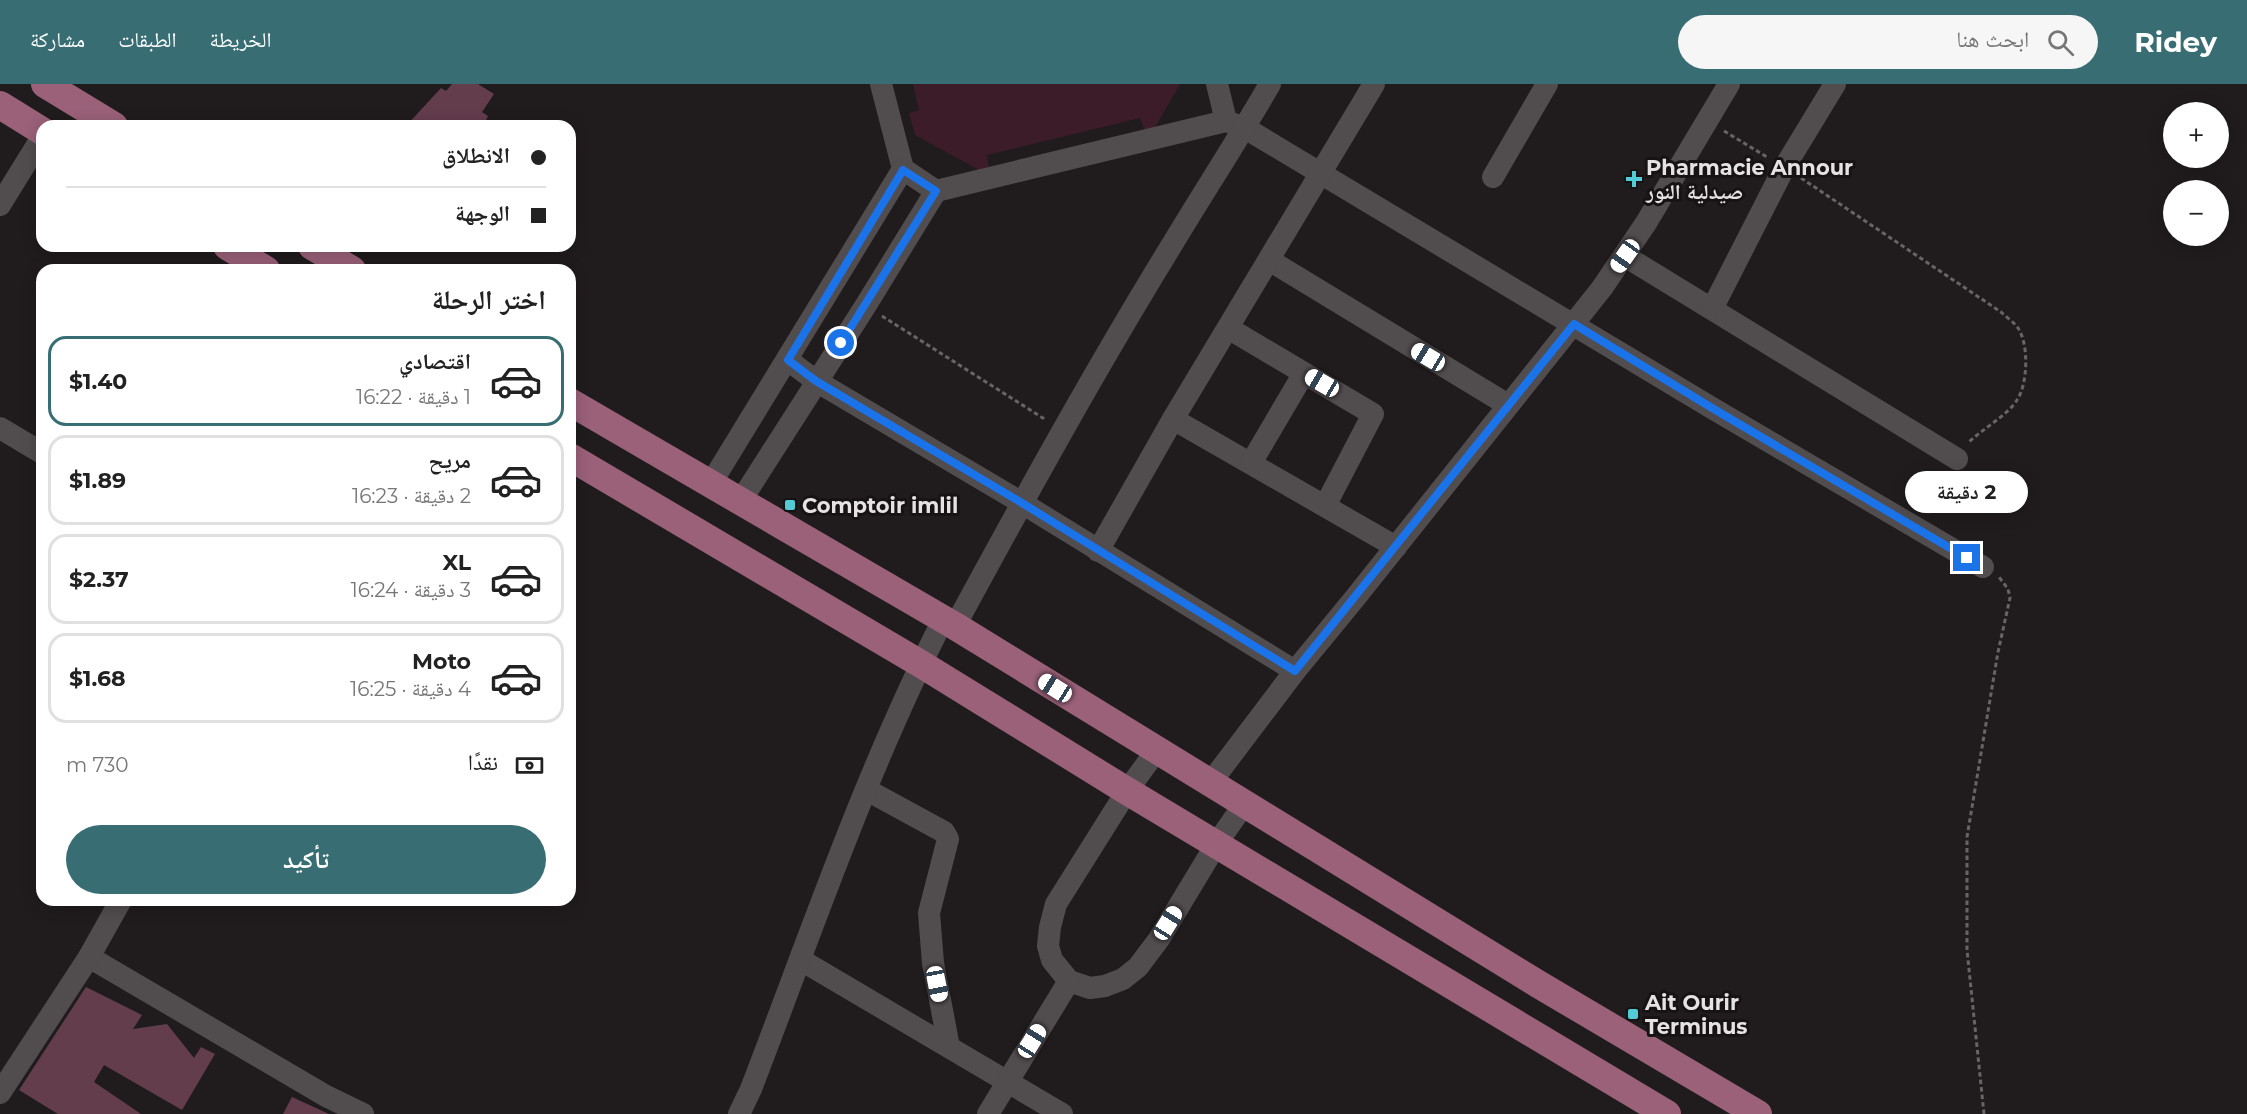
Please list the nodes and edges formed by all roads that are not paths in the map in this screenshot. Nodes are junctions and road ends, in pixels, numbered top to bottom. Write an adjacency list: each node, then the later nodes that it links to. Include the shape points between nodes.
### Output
1 (45, 84): 10 (main road)
2 (881, 84): 14 (street)
3 (1217, 84): 11 (street)
4 (1270, 84): 11 (street)
5 (1374, 84): 15 (street)
6 (1547, 84): 16 (street)
7 (1835, 84): 25 (street, via 1784,168)
8 (1719, 88): 21 (street, via 1707,120)
9 (0, 105): 12 (main road)
10 (104, 120)
11 (1235, 125): 15 (street); 17 (street); 41 (street, via 1172,243)
12 (36, 127)
13 (36, 147): 18 (street)
14 (903, 170): 17 (street); 28 (street)
15 (1321, 174): 22 (street); 26 (street)
16 (1493, 177)
17 (936, 191): 30 (street)
18 (0, 205)
19 (237, 252): 23 (main road)
20 (322, 252): 24 (main road)
21 (1625, 256): 25 (street); 26 (street)
22 (1269, 260): 27 (street); 31 (street)
23 (256, 264)
24 (342, 264)
25 (1712, 309): 36 (street)
26 (1574, 324): 31 (street); 45 (street)
27 (1228, 328): 29 (street); 33 (street)
28 (788, 360): 30 (street); 39 (street)
29 (1304, 373): 38 (street); 42 (street, via 1373,414)
30 (816, 381): 40 (street); 41 (street)
31 (1508, 405): 43 (street)
32 (576, 406): 39 (main road)
33 (1173, 419): 38 (street); 44 (street)
34 (0, 428): 35 (street)
35 (36, 449)
36 (1958, 459)
37 (576, 461): 47 (main road)
38 (1251, 464): 42 (street)
39 (710, 485): 40 (main road)
40 (740, 502): 46 (main road)
41 (1022, 503): 44 (street); 46 (street)
42 (1325, 506): 43 (street)
43 (1396, 547): 48 (street)
44 (1098, 551): 48 (street)
45 (1983, 567)
46 (949, 623): 47 (street); 49 (main road)
47 (921, 664): 51 (street); 52 (main road)
48 (1295, 671): 50 (street)
49 (1156, 751): 50 (main road); 52 (street)
50 (1211, 782): 53 (main road)
51 (867, 790): 57 (street); 59 (street, via 944,832 948,839 929,913 933,963)
52 (1127, 791): 54 (main road); 58 (street, via 1056,904 1048,946 1052,960)
53 (1245, 803): 54 (street); 68 (main road)
54 (1217, 843): 58 (street, via 1138,967 1105,986 1090,988); 67 (main road)
55 (118, 906): 56 (street)
56 (88, 957): 61 (street); 62 (street)
57 (801, 960): 59 (street); 64 (street)
58 (1069, 981): 60 (street)
59 (949, 1047): 60 (street)
60 (1008, 1081): 65 (street); 66 (street)
61 (0, 1093)
62 (320, 1105): 63 (street)
63 (363, 1114)
64 (739, 1114)
65 (988, 1114)
66 (1062, 1114)
67 (1667, 1114)
68 (1758, 1114)

